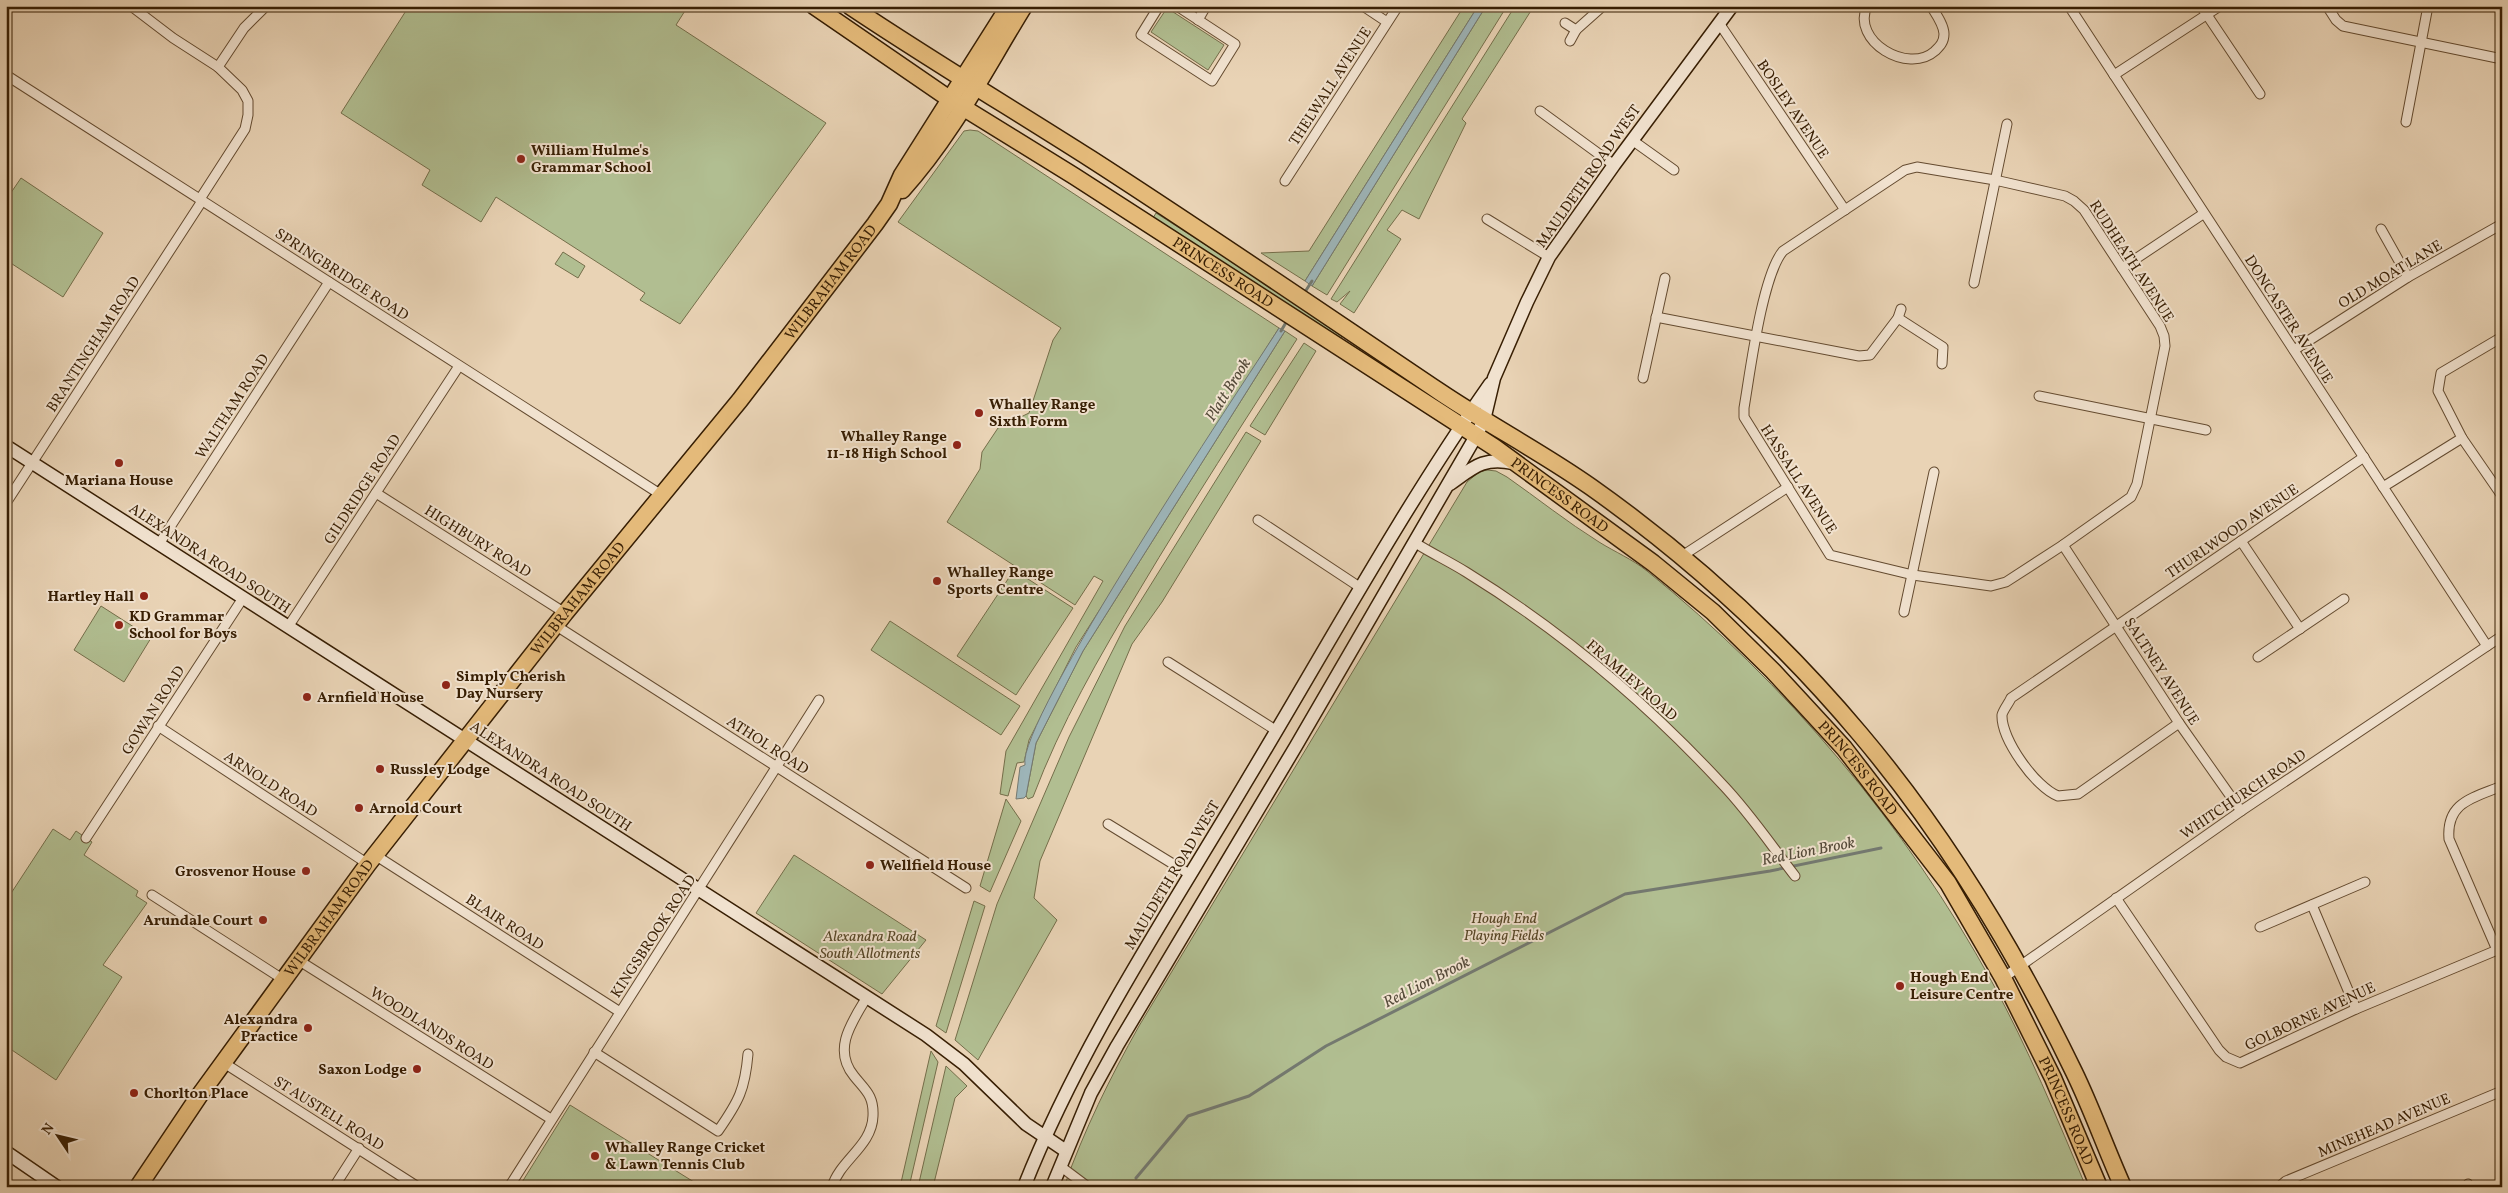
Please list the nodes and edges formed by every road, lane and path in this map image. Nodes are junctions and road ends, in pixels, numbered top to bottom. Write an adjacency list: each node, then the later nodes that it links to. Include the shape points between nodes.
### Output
1 (130, 6): 30 (street, BRANTINGHAM ROAD)
2 (266, 6): 30 (street, via 244,28)
3 (814, 6): 36 (highway, PRINCESS ROAD)
4 (850, 6): 33 (highway, PRINCESS ROAD)
5 (1009, 6): 33 (highway, WILBRAHAM ROAD)
6 (1024, 6): 34 (highway, WILBRAHAM ROAD)
7 (1160, 6): 22 (street, via 1141,35 1212,80 1235,44)
8 (1177, 6): 22 (street)
9 (1206, 6): 22 (street)
10 (1363, 6): 23 (street)
11 (1398, 6): 23 (street, THELWALL AVENUE)
12 (1603, 6): 26 (street)
13 (1732, 6): 25 (street, MAULDETH ROAD WEST)
14 (1867, 6): 15 (street, via 1864,12 1871,37 1890,55 1905,60 1932,54 1942,44 1944,33)
15 (1931, 6)
16 (2068, 6): 32 (street, DONCASTER AVENUE)
17 (2201, 6): 21 (street)
18 (2220, 6): 21 (street)
19 (2327, 6): 28 (street, via 2343,26)
20 (2428, 6): 28 (street)
21 (2208, 16): 32 (street); 35 (street)
22 (1198, 20)
23 (1387, 22): 44 (street, THELWALL AVENUE)
24 (1565, 23): 26 (street)
25 (1719, 23): 40 (street, MAULDETH ROAD WEST); 46 (street, BOSLEY AVENUE)
26 (1576, 30): 27 (street)
27 (1570, 41)
28 (2420, 42): 29 (street); 38 (street)
29 (2502, 59)
30 (218, 67): 45 (street, BRANTINGHAM ROAD, via 242,90 248,101 248,115 238,143)
31 (6, 75): 45 (street, SPRINGBRIDGE ROAD)
32 (2114, 75): 47 (street, DONCASTER AVENUE)
33 (963, 78): 34 (highway, PRINCESS ROAD); 36 (highway, WILBRAHAM ROAD)
34 (977, 87): 36 (highway, WILBRAHAM ROAD); 68 (highway, PRINCESS ROAD, via 1340,323)
35 (2260, 94)
36 (958, 104): 68 (highway, PRINCESS ROAD, via 1330,342); 81 (highway, WILBRAHAM ROAD, via 902,175 889,204 803,321)
37 (1540, 111): 41 (street)
38 (2406, 122)
39 (2007, 124): 43 (street)
40 (1632, 140): 41 (street, MAULDETH ROAD WEST); 42 (street)
41 (1614, 165): 51 (street, MAULDETH ROAD WEST)
42 (1674, 170)
43 (1995, 180): 46 (street, RUDHEATH AVENUE, via 1916,167 1905,170); 52 (street, RUDHEATH AVENUE, via 2074,200); 56 (street)
44 (1285, 181)
45 (201, 200): 55 (street, SPRINGBRIDGE ROAD); 74 (street, BRANTINGHAM ROAD)
46 (1844, 210): 60 (street, HASSALL AVENUE, via 1783,251 1774,261)
47 (2203, 214): 52 (street); 62 (street, DONCASTER AVENUE)
48 (1486, 219): 51 (street)
49 (2502, 224): 53 (street, OLD MOAT LANE)
50 (2381, 229): 53 (street)
51 (1549, 257): 68 (street, MAULDETH ROAD WEST)
52 (2122, 268): 67 (street, RUDHEATH AVENUE, via 2164,336 2165,346)
53 (2408, 277): 62 (street, OLD MOAT LANE)
54 (1665, 278): 58 (street)
55 (329, 282): 64 (street, SPRINGBRIDGE ROAD); 86 (street, WALTHAM ROAD)
56 (1974, 283)
57 (1901, 309): 59 (street)
58 (1656, 317): 60 (street); 65 (street)
59 (1898, 318): 60 (street, via 1870,355); 63 (street, via 1943,347)
60 (1757, 337): 78 (street, HASSALL AVENUE, via 1744,417)
61 (2502, 337): 71 (street, via 2441,373 2438,391)
62 (2294, 350): 73 (street, DONCASTER AVENUE)
63 (1942, 364)
64 (459, 366): 80 (street, GILDRIDGE ROAD); 81 (street, SPRINGBRIDGE ROAD)
65 (1643, 378)
66 (2039, 396): 67 (street)
67 (2151, 418): 69 (street); 88 (street, RUDHEATH AVENUE, via 2137,484 2131,496)
68 (1472, 419): 70 (highway, PRINCESS ROAD); 89 (highway, PRINCESS ROAD, via 1589,485); 91 (street, MAULDETH ROAD WEST)
69 (2206, 430)
70 (1476, 436): 75 (highway, PRINCESS ROAD); 77 (street)
71 (2462, 438): 79 (street); 82 (street)
72 (6, 446): 74 (street, ALEXANDRA ROAD SOUTH)
73 (2364, 457): 79 (street, DONCASTER AVENUE); 85 (street, THURLWOOD AVENUE)
74 (33, 463): 83 (street, BRANTINGHAM ROAD); 86 (street, ALEXANDRA ROAD SOUTH)
75 (1513, 463): 77 (street, via 1500,460 1480,463); 127 (highway, PRINCESS ROAD, via 1676,580 1779,677 1844,748 1948,883)
76 (1934, 472): 90 (street)
77 (1446, 486): 93 (street)
78 (1788, 487): 89 (street); 90 (street, HASSALL AVENUE, via 1830,555)
79 (2383, 488): 101 (street, DONCASTER AVENUE)
80 (376, 493): 96 (street, HIGHBURY ROAD); 97 (street, GILDRIDGE ROAD)
81 (663, 496): 96 (highway, WILBRAHAM ROAD)
82 (2502, 496)
83 (6, 503)
84 (1258, 520): 91 (street)
85 (2241, 541): 98 (street, THURLWOOD AVENUE); 99 (street)
86 (159, 544): 92 (street, ALEXANDRA ROAD SOUTH)
87 (1417, 544): 116 (street, FRAMLEY ROAD, via 1521,609 1623,688 1723,784)
88 (2063, 545): 90 (street, HASSALL AVENUE, via 2006,582 1991,586); 98 (street, SALTNEY AVENUE)
89 (1682, 556): 126 (highway, PRINCESS ROAD, via 1788,654 1860,733 1946,845)
90 (1913, 575): 95 (street)
91 (1361, 588): 93 (street); 107 (street, MAULDETH ROAD WEST)
92 (243, 598): 97 (street, ALEXANDRA ROAD SOUTH); 106 (street, GOWAN ROAD)
93 (1381, 599): 139 (street, via 1153,983 1091,1093)
94 (2344, 599): 99 (street)
95 (1904, 612)
96 (560, 619): 108 (highway, WILBRAHAM ROAD); 109 (street, ATHOL ROAD)
97 (288, 627): 108 (street, ALEXANDRA ROAD SOUTH)
98 (2116, 627): 105 (street, SALTNEY AVENUE); 105 (street, THURLWOOD AVENUE, via 2012,698 2002,714 2005,733 2015,749 2037,782 2052,794 2067,796 2078,794)
99 (2300, 629): 102 (street)
100 (2502, 636): 101 (street, WHITCHURCH ROAD)
101 (2487, 646): 111 (street, WHITCHURCH ROAD)
102 (2258, 658)
103 (1168, 662): 107 (street)
104 (818, 700): 109 (street, KINGSBROOK ROAD)
105 (2179, 723): 111 (street, SALTNEY AVENUE)
106 (158, 726): 113 (street, GOWAN ROAD); 114 (street, ARNOLD ROAD)
107 (1277, 731): 115 (street, MAULDETH ROAD WEST)
108 (465, 740): 114 (highway, WILBRAHAM ROAD); 119 (street, ALEXANDRA ROAD SOUTH)
109 (776, 766): 118 (street, ATHOL ROAD); 119 (street, KINGSBROOK ROAD)
110 (2502, 786): 124 (street, via 2469,799 2458,807 2448,824 2450,839)
111 (2241, 811): 121 (street, WHITCHURCH ROAD)
112 (1108, 824): 115 (street)
113 (86, 838)
114 (372, 860): 125 (highway, WILBRAHAM ROAD); 131 (street, BLAIR ROAD)
115 (1191, 875): 137 (street, MAULDETH ROAD WEST, via 1102,1021)
116 (1795, 876)
117 (2365, 882): 122 (street)
118 (966, 888)
119 (698, 890): 129 (street, ALEXANDRA ROAD SOUTH); 131 (street, KINGSBROOK ROAD)
120 (152, 894): 128 (street)
121 (2116, 898): 126 (street, WHITCHURCH ROAD); 130 (street, GOLBORNE AVENUE, via 2219,1050 2234,1061 2240,1063)
122 (2312, 905): 123 (street); 130 (street)
123 (2260, 927)
124 (2499, 948): 130 (street, GOLBORNE AVENUE)
125 (298, 960): 128 (highway, WILBRAHAM ROAD); 136 (street, WOODLANDS ROAD)
126 (2020, 965): 127 (street, WHITCHURCH ROAD); 152 (highway, PRINCESS ROAD, via 2076,1076)
127 (2003, 978): 151 (highway, PRINCESS ROAD, via 2053,1078)
128 (284, 980): 134 (highway, WILBRAHAM ROAD)
129 (867, 997): 137 (street, ALEXANDRA ROAD SOUTH, via 964,1064); 147 (street, via 844,1039 842,1051 854,1076 869,1094 873,1117 865,1141 837,1174)
130 (2356, 1009)
131 (620, 1012): 132 (street, KINGSBROOK ROAD)
132 (594, 1052): 133 (street, via 718,1131 745,1084); 136 (street, KINGSBROOK ROAD)
133 (748, 1054)
134 (224, 1063): 138 (street, ST AUSTELL ROAD); 143 (highway, WILBRAHAM ROAD)
135 (2502, 1091): 153 (street, MINEHEAD AVENUE, via 2286,1180)
136 (551, 1119): 146 (street, KINGSBROOK ROAD)
137 (1044, 1138): 139 (street, ALEXANDRA ROAD SOUTH); 148 (street, MAULDETH ROAD WEST)
138 (358, 1148): 144 (street); 145 (street, ST AUSTELL ROAD)
139 (1066, 1150): 141 (street)
140 (6, 1152): 142 (street)
141 (1060, 1166): 149 (street); 150 (street)
142 (57, 1187)
143 (138, 1187)
144 (334, 1187)
145 (418, 1187)
146 (510, 1187)
147 (832, 1187)
148 (1024, 1187)
149 (1052, 1187)
150 (1088, 1187)
151 (2099, 1187)
152 (2122, 1187)
153 (2279, 1187)

